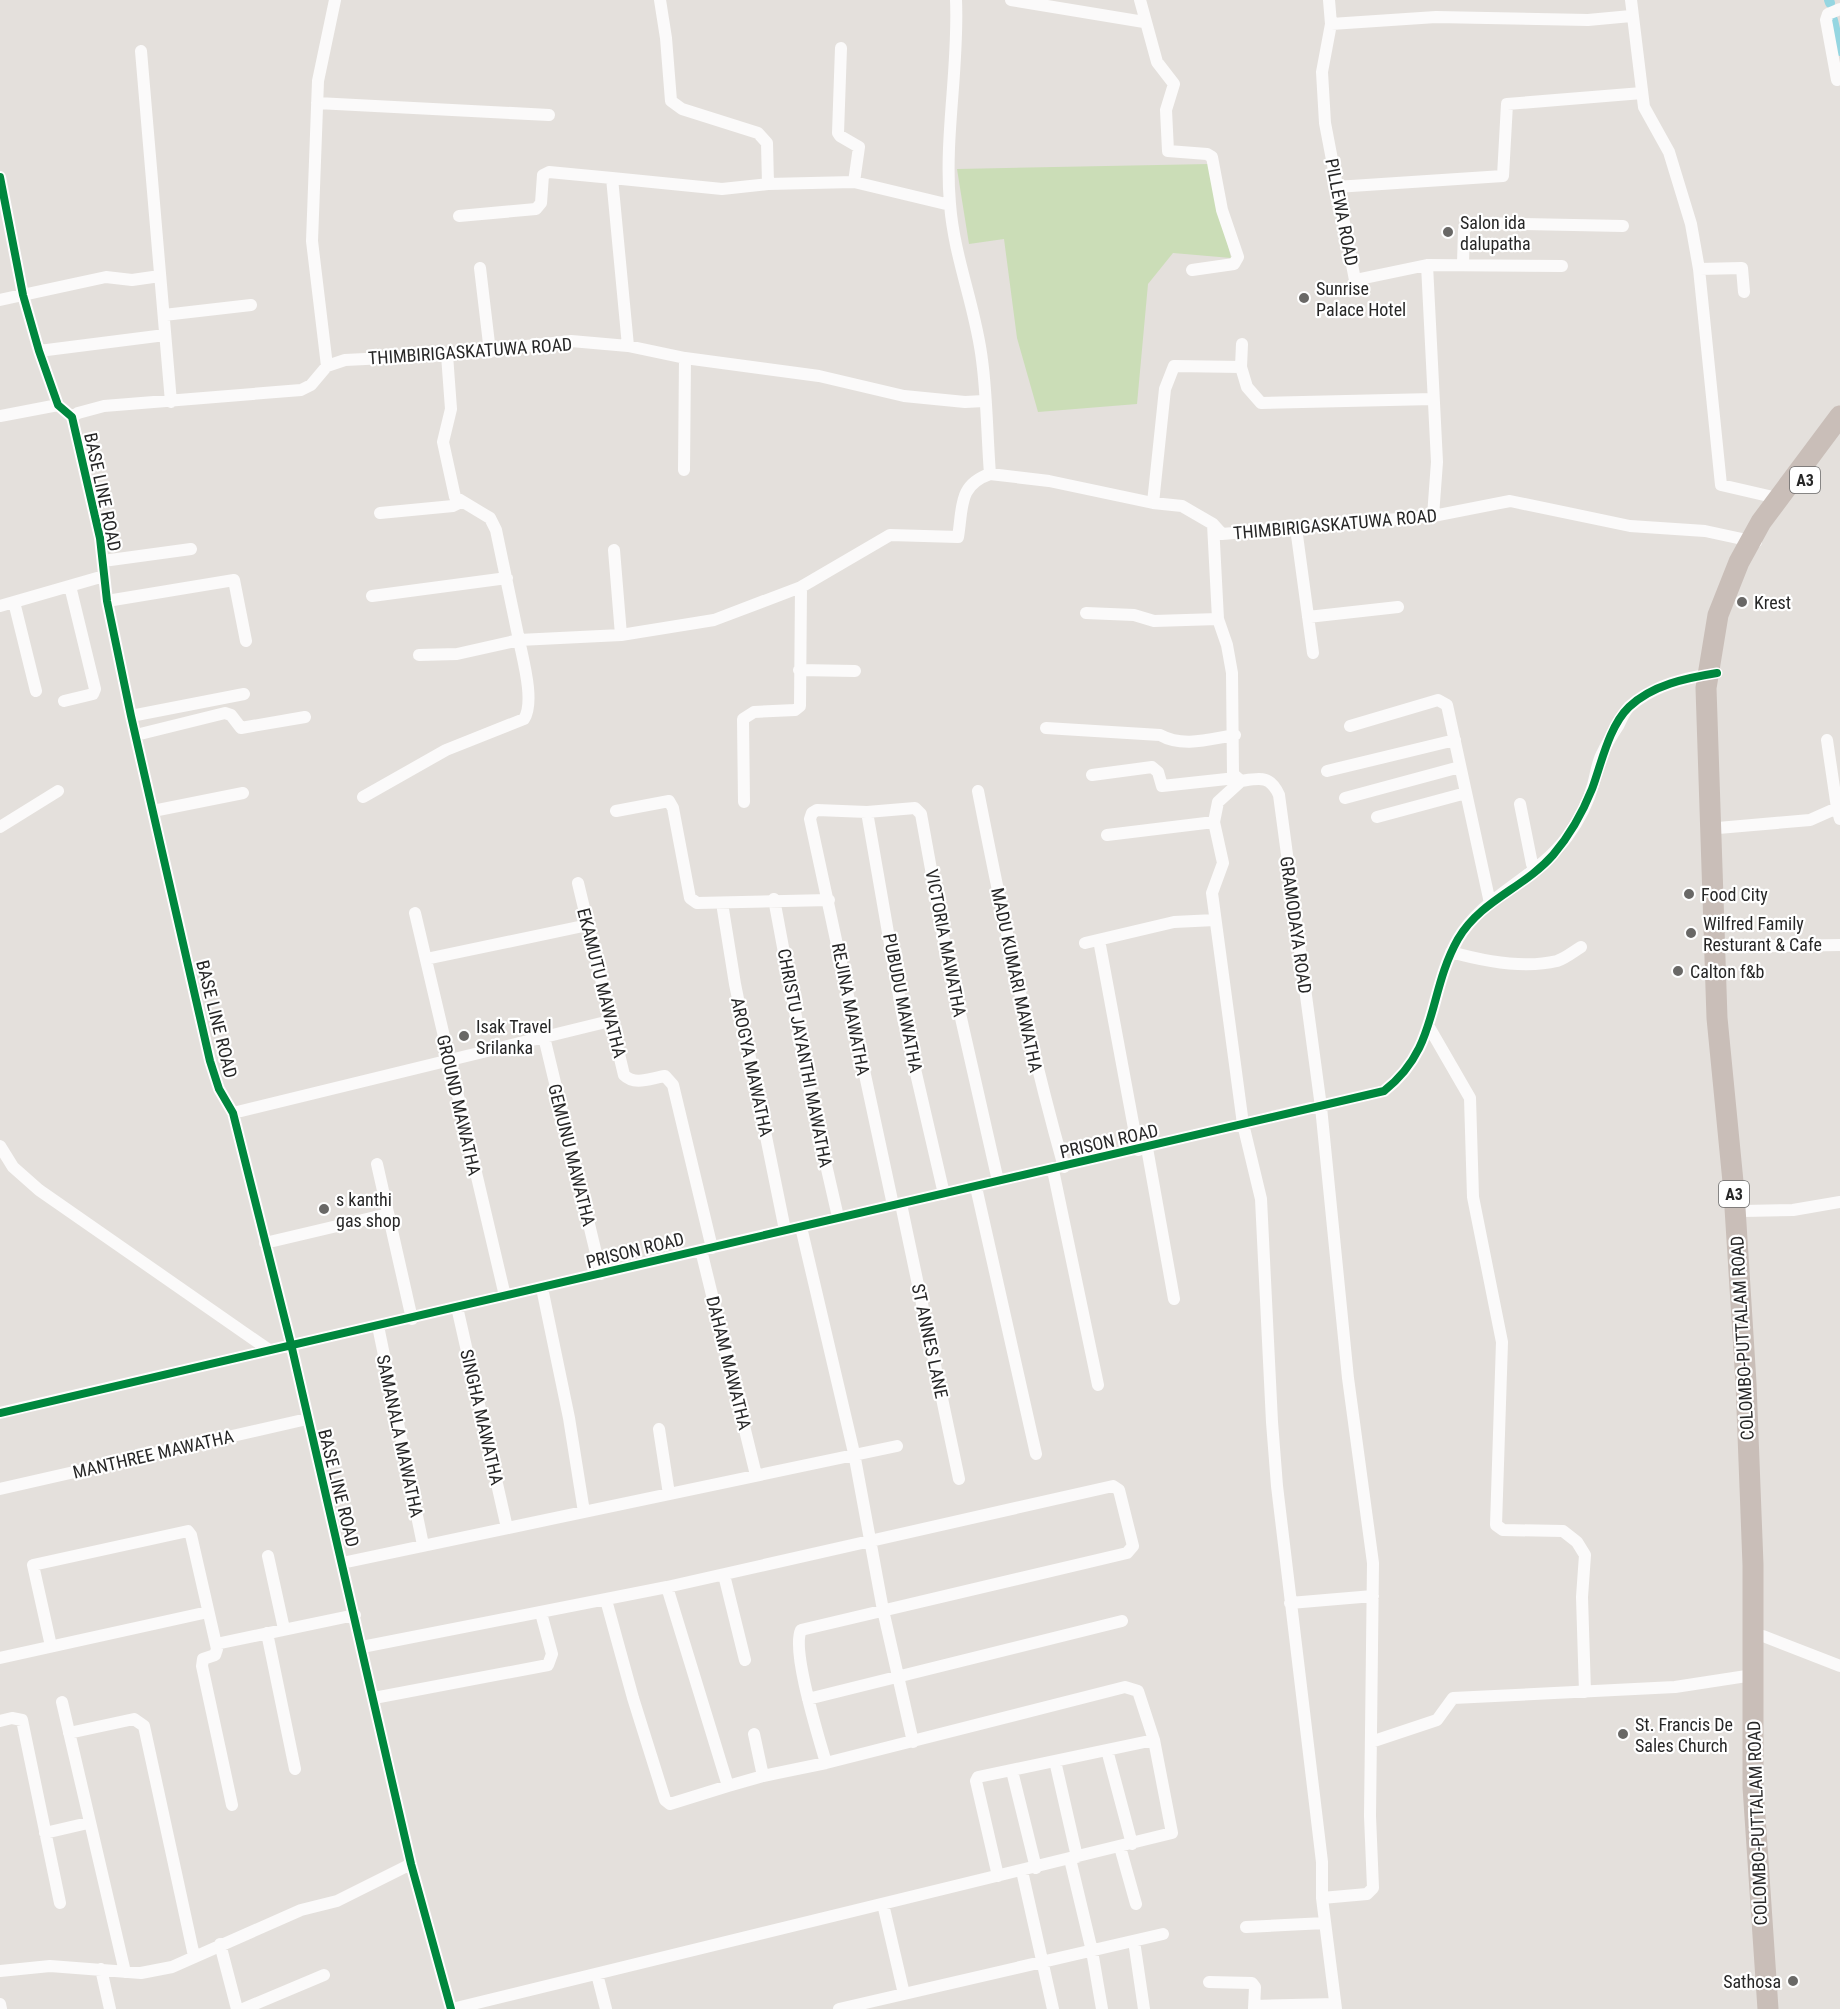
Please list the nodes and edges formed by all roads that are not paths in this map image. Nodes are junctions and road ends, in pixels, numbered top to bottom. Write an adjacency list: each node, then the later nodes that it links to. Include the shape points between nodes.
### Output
1 (335, 0): 16 (street)
2 (660, 0): 21 (street, via 671,101 682,109 758,134 767,143)
3 (956, 0): 23 (street, via 958,40)
4 (1011, 0): 10 (street)
5 (1140, 0): 10 (street)
6 (1329, 0): 11 (street, PILLEWA ROAD)
7 (1631, 0): 9 (street)
8 (1840, 9): 14 (street, via 1828,14 1826,20)
9 (1631, 16): 11 (street, via 1588,20 1436,17); 15 (street)
10 (1144, 22): 31 (street, via 1157,62 1174,84 1166,110 1168,151 1212,157 1222,210 1238,257 1234,264)
11 (1331, 24): 22 (street, PILLEWA ROAD, via 1322,72)
12 (841, 48): 20 (street, via 838,133 859,147)
13 (141, 51): 32 (street)
14 (1837, 80)
15 (1642, 93): 22 (street, via 1507,105 1503,176); 30 (street, via 1644,107 1669,152 1691,224)
16 (317, 103): 17 (street); 45 (street, via 312,241)
17 (549, 116)
18 (0, 177): 34 (street)
19 (612, 178): 21 (street, via 722,189); 24 (street, via 549,172 543,175 541,203 536,209); 40 (street)
20 (854, 182): 21 (street); 23 (street)
21 (768, 184)
22 (1335, 187): 27 (street, PILLEWA ROAD, via 1355,280)
23 (950, 205): 48 (street, via 982,359)
24 (459, 216)
25 (1623, 226): 26 (street, via 1471,223 1464,230)
26 (1463, 263): 27 (street); 28 (street)
27 (1427, 265): 47 (street)
28 (1562, 266)
29 (480, 268): 42 (street)
30 (1699, 269): 33 (street, via 1742,268); 57 (street, via 1721,485)
31 (1192, 270)
32 (160, 276): 34 (street, via 132,280 106,277); 37 (street)
33 (1744, 292)
34 (23, 295): 35 (street); 41 (street)
35 (0, 300)
36 (251, 305): 37 (street)
37 (164, 315): 38 (street)
38 (165, 334): 41 (street); 49 (street)
39 (1242, 344): 46 (street)
40 (628, 346): 42 (street, THIMBIRIGASKATUWA ROAD, via 571,341); 44 (street, THIMBIRIGASKATUWA ROAD)
41 (39, 351): 50 (street)
42 (490, 352): 43 (street, THIMBIRIGASKATUWA ROAD)
43 (447, 355): 45 (street, THIMBIRIGASKATUWA ROAD, via 345,360); 58 (street, via 451,409 443,442 455,497)
44 (685, 358): 48 (street, THIMBIRIGASKATUWA ROAD, via 819,376 904,396); 55 (street)
45 (327, 366): 49 (street, via 311,385 301,390)
46 (1241, 367): 47 (street, via 1247,387 1260,403); 59 (street, via 1174,366 1165,389)
47 (1433, 399): 61 (street, via 1437,462)
48 (984, 401): 56 (street)
49 (171, 402): 53 (street, via 104,406)
50 (58, 405): 51 (street); 53 (street, BASE LINE ROAD)
51 (0, 416)
52 (1840, 416): 57 (highway, COLOMBO-PUTTALAM ROAD / A3)
53 (72, 417): 67 (street, BASE LINE ROAD)
54 (1840, 433): 57 (highway, COLOMBO-PUTTALAM ROAD / A3)
55 (684, 470)
56 (990, 474): 59 (street, THIMBIRIGASKATUWA ROAD, via 1049,481); 71 (street, via 974,479 966,488 958,537 890,535)
57 (1784, 500): 64 (highway, COLOMBO-PUTTALAM ROAD / A3)
58 (461, 502): 60 (street); 69 (street, via 490,518)
59 (1154, 503): 62 (street, THIMBIRIGASKATUWA ROAD, via 1182,506)
60 (380, 513)
61 (1433, 516): 63 (street, THIMBIRIGASKATUWA ROAD); 64 (street, THIMBIRIGASKATUWA ROAD, via 1510,501 1630,526 1705,531)
62 (1213, 524): 63 (street, THIMBIRIGASKATUWA ROAD, via 1222,534); 79 (street)
63 (1296, 528): 78 (street)
64 (1755, 542): 87 (highway, COLOMBO-PUTTALAM ROAD / A3)
65 (191, 549): 67 (street)
66 (614, 550): 80 (street)
67 (103, 561): 68 (street, BASE LINE ROAD)
68 (104, 576): 70 (street); 73 (street, BASE LINE ROAD)
69 (507, 578): 72 (street); 81 (street)
70 (70, 586): 74 (street); 90 (street, via 95,689 93,694)
71 (801, 587): 80 (street, via 714,620); 85 (street)
72 (372, 596)
73 (107, 601): 82 (street, via 234,580); 91 (street, BASE LINE ROAD)
74 (14, 602): 75 (street); 88 (street)
75 (0, 606)
76 (1398, 607): 78 (street)
77 (1086, 613): 79 (street, via 1134,615 1154,621)
78 (1308, 617): 83 (street)
79 (1218, 618): 96 (street, via 1232,673)
80 (621, 635): 81 (street)
81 (519, 640): 84 (street, via 457,654); 107 (street, via 529,712 524,719 446,750)
82 (246, 641)
83 (1313, 653)
84 (419, 655)
85 (800, 670): 86 (street); 109 (street, via 800,706 795,710 754,712 743,720)
86 (855, 671)
87 (1712, 674): 119 (highway, COLOMBO-PUTTALAM ROAD / A3); 121 (street, PRISON ROAD, via 1664,684 1628,708 1601,755 1593,788 1577,823); 206 (highway, COLOMBO-PUTTALAM ROAD / A3, via 1714,959 1745,1372)
88 (36, 691)
89 (244, 694): 91 (street)
90 (64, 701)
91 (131, 716): 95 (street, BASE LINE ROAD)
92 (305, 717): 95 (street, via 241,728 225,713)
93 (1350, 726): 97 (street, via 1438,700 1447,705)
94 (1046, 728): 96 (street, via 1160,735 1184,743)
95 (136, 735): 111 (street, BASE LINE ROAD)
96 (1235, 735): 102 (street, via 1233,774)
97 (1455, 740): 99 (street); 100 (street)
98 (1827, 740): 113 (street)
99 (1460, 767): 106 (street); 108 (street)
100 (1327, 771)
101 (1092, 775): 102 (street, GRAMODAYA ROAD, via 1152,767 1162,786)
102 (1238, 780): 117 (street, via 1218,802); 141 (street, GRAMODAYA ROAD, via 1265,778 1274,783 1279,795)
103 (58, 790): 118 (street)
104 (978, 791): 147 (street, MADU KUMARI MAWATHA)
105 (243, 793): 111 (street)
106 (1466, 793): 116 (street); 126 (street)
107 (363, 797)
108 (1345, 798)
109 (744, 802)
110 (1520, 804): 121 (street)
111 (153, 811): 142 (street, BASE LINE ROAD, via 210,1061)
112 (616, 811): 125 (street, via 669,801 690,898 697,903)
113 (1839, 811): 119 (street, via 1810,820)
114 (867, 812): 115 (street, VICTORIA MAWATHA); 148 (street, VICTORIA MAWATHA, via 915,808 921,814 949,964); 150 (street, PUBUDU MAWATHA, via 902,1013)
115 (812, 813): 124 (street, REJINA MAWATHA, via 810,819)
116 (1377, 817)
117 (1214, 822): 120 (street); 128 (street, via 1223,863 1212,893)
118 (0, 827)
119 (1718, 828): 134 (highway, COLOMBO-PUTTALAM ROAD / A3)
120 (1107, 835)
121 (1536, 870): 126 (street, PRISON ROAD)
122 (578, 883): 129 (street, EKAMUTU MAWATHA)
123 (774, 899): 124 (street); 125 (street); 155 (street, CHRISTU JAYANTHI MAWATHA, via 813,1108)
124 (829, 900): 152 (street, REJINA MAWATHA)
125 (722, 903): 157 (street, AROGYA MAWATHA)
126 (1490, 903): 135 (street, PRISON ROAD, via 1469,923)
127 (415, 913): 136 (street, GROUND MAWATHA)
128 (1215, 920): 130 (street, via 1174,922); 143 (street)
129 (588, 925): 136 (street); 137 (street, EKAMUTU MAWATHA)
130 (1099, 940): 131 (street); 145 (street)
131 (1084, 943)
132 (1840, 945): 134 (street)
133 (1581, 947): 135 (street, via 1559,960 1540,963 1480,960)
134 (1720, 947): 153 (highway, COLOMBO-PUTTALAM ROAD / A3, via 1727,1070)
135 (1451, 952): 138 (street, PRISON ROAD)
136 (426, 959): 140 (street, GROUND MAWATHA)
137 (610, 1021): 139 (street); 159 (street, EKAMUTU MAWATHA, via 624,1075 638,1081 665,1076 674,1084)
138 (1429, 1027): 141 (street, PRISON ROAD, via 1406,1071 1383,1090); 207 (street, via 1470,1098 1473,1197 1502,1342 1497,1525 1503,1530 1563,1531 1585,1555)
139 (544, 1036): 140 (street); 160 (street, GEMUNU MAWATHA)
140 (449, 1061): 142 (street); 162 (street, GROUND MAWATHA)
141 (1321, 1107): 143 (street, PRISON ROAD); 188 (street, via 1348,1378 1373,1563)
142 (232, 1113): 158 (street, BASE LINE ROAD)
143 (1243, 1124): 145 (street, PRISON ROAD); 190 (street, via 1261,1199 1272,1422)
144 (0, 1146): 168 (street, via 13,1167 39,1190)
145 (1143, 1149): 147 (street, PRISON ROAD); 163 (street)
146 (376, 1164): 154 (street)
147 (1058, 1168): 148 (street, PRISON ROAD); 169 (street, MADU KUMARI MAWATHA)
148 (998, 1181): 149 (street, PRISON ROAD)
149 (976, 1187): 150 (street, PRISON ROAD); 175 (street)
150 (944, 1194): 152 (street, PRISON ROAD)
151 (1840, 1202): 153 (street, via 1793,1210)
152 (897, 1204): 155 (street, PRISON ROAD); 177 (street, ST ANNES LANE)
153 (1743, 1211): 198 (highway, COLOMBO-PUTTALAM ROAD / A3, via 1751,1310)
154 (388, 1214): 158 (street); 165 (street)
155 (838, 1217): 156 (street, PRISON ROAD)
156 (801, 1227): 157 (street, PRISON ROAD); 174 (street)
157 (785, 1230): 159 (street, PRISON ROAD)
158 (265, 1243): 167 (street, BASE LINE ROAD)
159 (706, 1249): 160 (street, PRISON ROAD); 176 (street, DAHAM MAWATHA)
160 (601, 1274): 161 (street, PRISON ROAD)
161 (542, 1288): 162 (street, PRISON ROAD); 180 (street)
162 (505, 1296): 164 (street, PRISON ROAD)
163 (1174, 1299)
164 (458, 1307): 165 (street, PRISON ROAD); 181 (street, SINGHA MAWATHA)
165 (412, 1319): 166 (street, PRISON ROAD)
166 (378, 1326): 167 (street, PRISON ROAD); 183 (street, SAMANALA MAWATHA)
167 (291, 1344): 168 (street, PRISON ROAD); 171 (street, BASE LINE ROAD)
168 (269, 1350): 170 (street, PRISON ROAD)
169 (1098, 1385)
170 (0, 1413)
171 (307, 1419): 178 (street, MANTHREE MAWATHA); 185 (street, BASE LINE ROAD)
172 (659, 1429): 179 (street)
173 (897, 1446): 174 (street)
174 (854, 1454): 176 (street); 182 (street)
175 (1036, 1454)
176 (756, 1475): 179 (street)
177 (959, 1479)
178 (0, 1489)
179 (669, 1494): 180 (street)
180 (584, 1512): 181 (street)
181 (507, 1528): 183 (street)
182 (872, 1542): 186 (street); 191 (street); 191 (street, via 1113,1486 1119,1490 1133,1546 1127,1553)
183 (423, 1545): 185 (street)
184 (268, 1556): 196 (street)
185 (342, 1563): 194 (street, BASE LINE ROAD)
186 (724, 1575): 187 (street); 203 (street)
187 (667, 1587): 189 (street); 223 (street)
188 (1373, 1596): 190 (street); 216 (street)
189 (606, 1600): 193 (street); 223 (street, via 665,1800 670,1803)
190 (1290, 1603): 233 (street, via 1322,1862)
191 (883, 1610): 205 (street); 209 (street, via 801,1630 798,1644)
192 (208, 1612): 199 (street); 200 (street); 200 (street, via 188,1531 33,1566)
193 (541, 1613): 201 (street); 208 (street, via 552,1654 549,1665)
194 (355, 1615): 196 (street); 201 (street, BASE LINE ROAD)
195 (1122, 1621): 205 (street)
196 (284, 1629): 197 (street)
197 (267, 1633): 199 (street); 220 (street)
198 (1763, 1636): 204 (street); 267 (highway, COLOMBO-PUTTALAM ROAD / A3, via 1763,1803)
199 (216, 1644): 224 (street, via 215,1655 203,1659 202,1666)
200 (51, 1646): 202 (street)
201 (362, 1647): 208 (street, BASE LINE ROAD)
202 (0, 1658)
203 (745, 1660)
204 (1840, 1666)
205 (898, 1675): 209 (street); 215 (street)
206 (1753, 1675): 207 (street, via 1675,1687); 266 (highway, COLOMBO-PUTTALAM ROAD / A3, via 1753,1787)
207 (1585, 1692): 216 (street, via 1452,1698 1437,1720)
208 (374, 1698): 229 (street, BASE LINE ROAD)
209 (808, 1699): 219 (street)
210 (62, 1702): 212 (street)
211 (0, 1721): 226 (street, via 22,1720)
212 (69, 1733): 225 (street); 243 (street, via 134,1719 144,1725)
213 (754, 1734): 222 (street)
214 (1154, 1740): 215 (street, via 1138,1690 1125,1687); 217 (street); 227 (street, via 1172,1833)
215 (913, 1742): 219 (street)
216 (1371, 1742): 233 (street, via 1373,1888 1367,1894)
217 (1107, 1750): 218 (street); 227 (street)
218 (1055, 1761): 221 (street); 228 (street)
219 (826, 1763): 222 (street)
220 (296, 1769)
221 (1012, 1771): 230 (street); 232 (street, via 978,1777 976,1781)
222 (763, 1776): 223 (street)
223 (728, 1786)
224 (232, 1805)
225 (88, 1822): 226 (street); 247 (street)
226 (45, 1833): 234 (street)
227 (1126, 1846): 228 (street); 235 (street)
228 (1074, 1858): 230 (street); 242 (street)
229 (411, 1864): 241 (street, via 337,1901 301,1910); 260 (street, BASE LINE ROAD)
230 (1036, 1868): 231 (street)
231 (1022, 1871): 232 (street); 244 (street)
232 (998, 1876): 236 (street)
233 (1322, 1898): 237 (street)
234 (60, 1903)
235 (1136, 1904)
236 (883, 1905): 248 (street); 251 (street)
237 (1325, 1923): 238 (street); 255 (street)
238 (1246, 1927)
239 (1163, 1934): 240 (street)
240 (1134, 1941): 242 (street); 265 (street)
241 (220, 1944): 243 (street); 258 (street)
242 (1092, 1951): 244 (street); 264 (street)
243 (194, 1956): 247 (street, via 172,1967)
244 (1042, 1961): 251 (street); 263 (street)
245 (100, 1969): 246 (street, via 50,1966); 247 (street); 257 (street)
246 (0, 1971)
247 (125, 1972)
248 (597, 1974): 260 (street); 261 (street)
249 (324, 1975): 259 (street)
250 (1209, 1982): 254 (street, via 1252,1983)
251 (904, 1994): 252 (street)
252 (889, 2003): 262 (street)
253 (0, 2004): 256 (street)
254 (1254, 2007): 255 (street)
255 (1336, 2007)
256 (1, 2009)
257 (110, 2009)
258 (237, 2009)
259 (243, 2009)
260 (452, 2009)
261 (606, 2009)
262 (838, 2009)
263 (1053, 2009)
264 (1102, 2009)
265 (1144, 2009)
266 (1768, 2009)
267 (1780, 2009)

